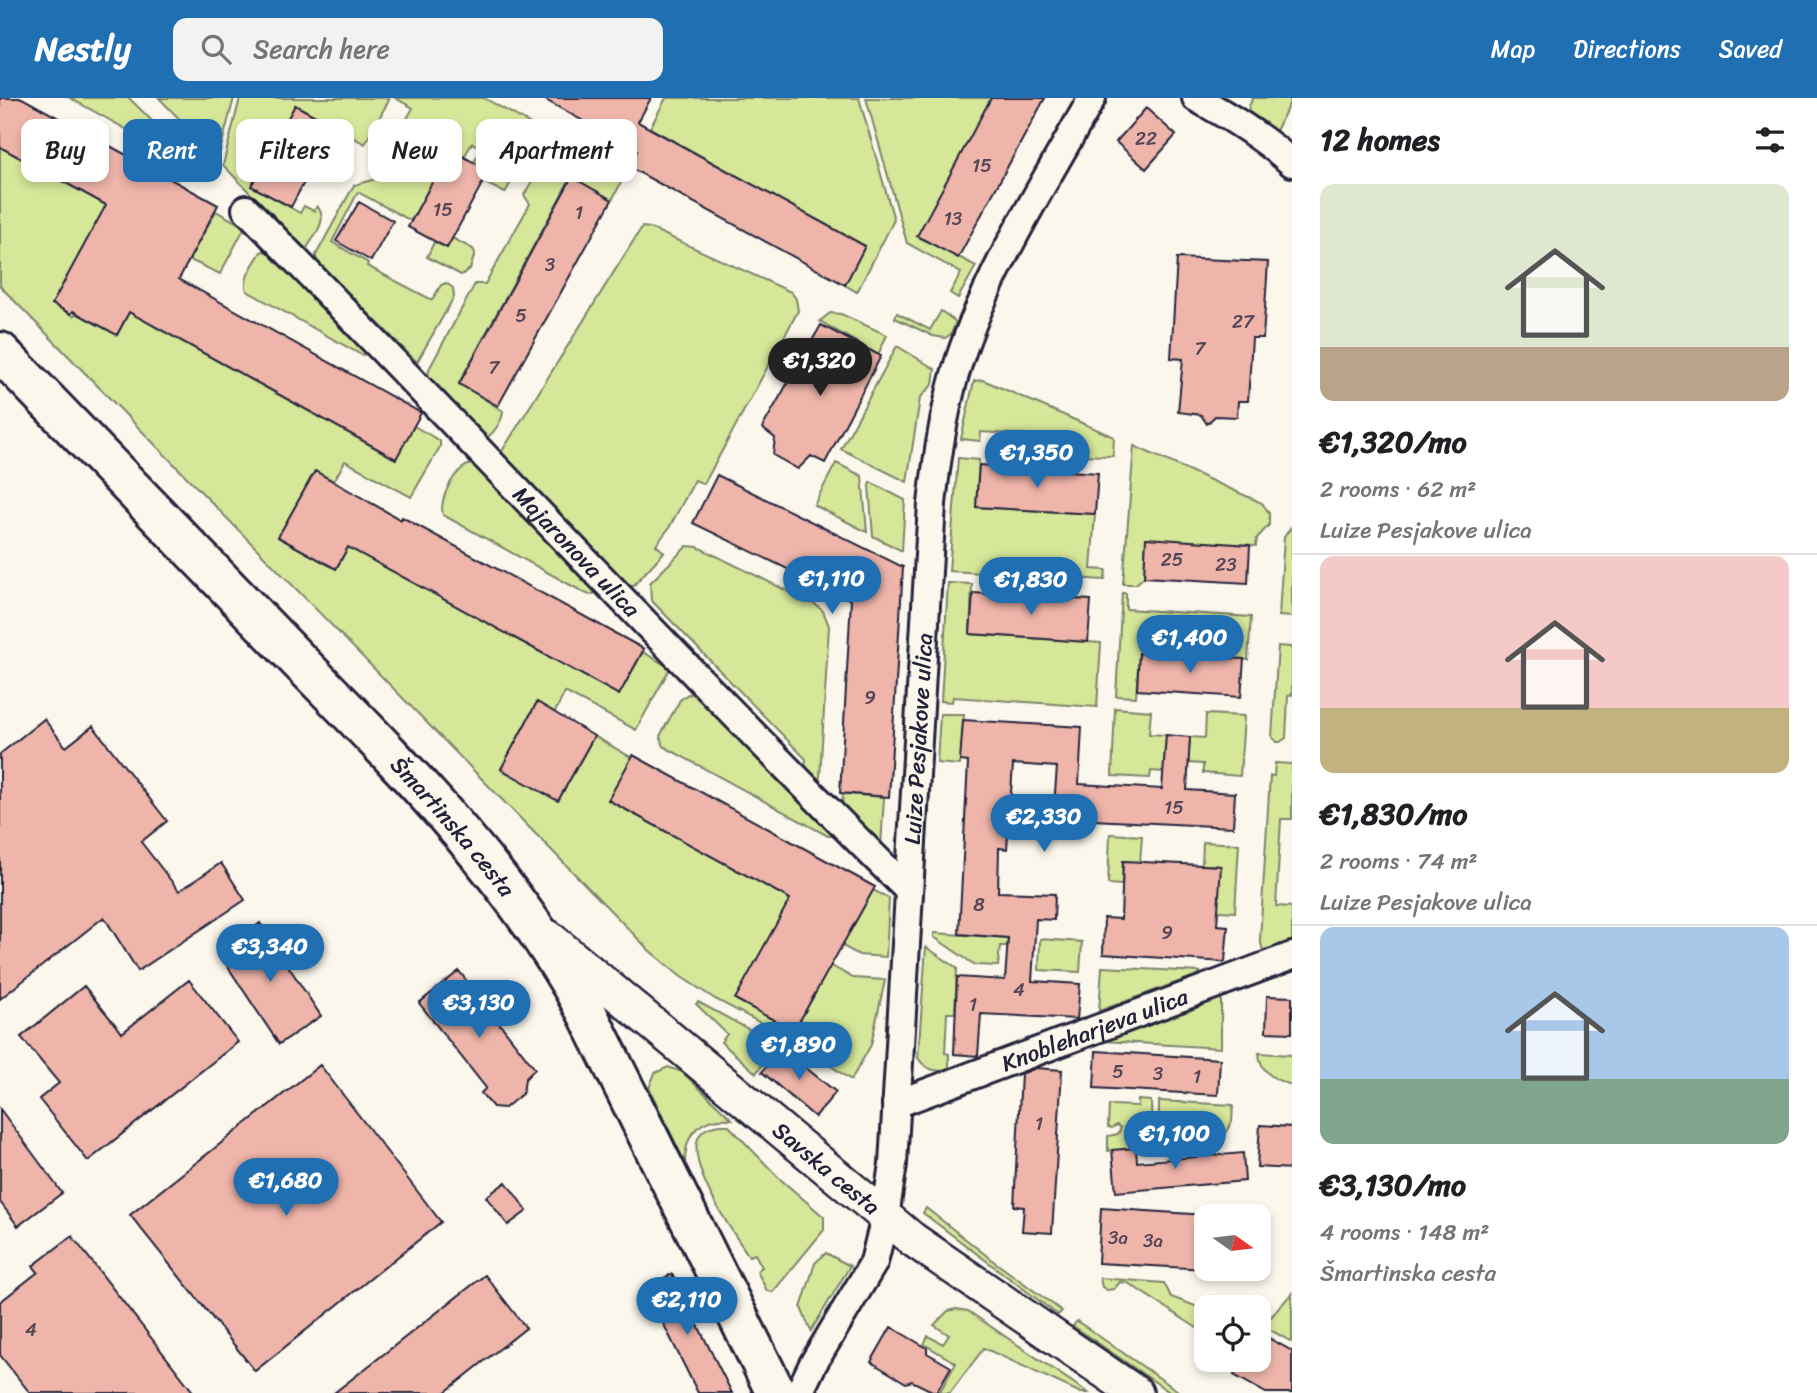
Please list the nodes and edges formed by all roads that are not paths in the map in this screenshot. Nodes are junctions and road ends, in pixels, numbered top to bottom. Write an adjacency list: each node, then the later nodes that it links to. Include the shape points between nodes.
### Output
1 (1092, 98): 7 (street, Luize Pesjakove ulica, via 976,314 946,411 932,504)
2 (1196, 98): 3 (street)
3 (1239, 108): 4 (street)
4 (1292, 163)
5 (246, 209): 7 (street, Majaronova ulica)
6 (0, 352): 8 (main road, Šmartinska cesta, via 377,740 490,868)
7 (909, 891): 10 (street, Luize Pesjakove ulica)
8 (533, 925): 11 (street, Savska cesta); 12 (main road, Šmartinska cesta, via 589,1015)
9 (1292, 956): 10 (street, Knobleharjeva ulica)
10 (896, 1104): 11 (street, Luize Pesjakove ulica)
11 (885, 1217): 13 (street, Luize Pesjakove ulica, via 874,1262); 14 (street, Savska cesta)
12 (776, 1393)
13 (799, 1393)
14 (1136, 1393)

